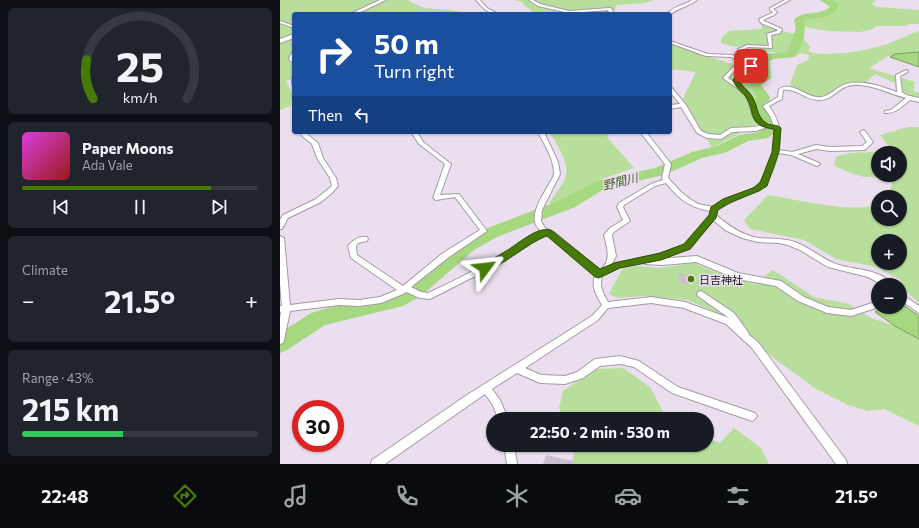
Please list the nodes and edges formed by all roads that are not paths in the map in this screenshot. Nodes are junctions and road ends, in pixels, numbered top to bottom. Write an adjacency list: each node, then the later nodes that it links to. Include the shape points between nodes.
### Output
1 (384, 0): 8 (street)
2 (478, 0): 7 (street)
3 (531, 0): 12 (street, via 539,5)
4 (687, 0): 14 (street, via 671,7)
5 (695, 0): 15 (street)
6 (788, 0): 20 (street, via 771,9 773,14 761,19 762,22 780,29 779,32 768,34 771,47 747,46 740,49 740,53 751,66 737,77)
7 (486, 9): 9 (street); 10 (street)
8 (357, 12)
9 (482, 12)
10 (492, 12)
11 (569, 12): 13 (street, via 610,9)
12 (569, 12)
13 (611, 12)
14 (667, 12)
15 (671, 12)
16 (280, 22): 17 (street)
17 (292, 26)
18 (672, 43): 20 (street, via 708,55 732,56 739,60 725,78)
19 (906, 71): 22 (street, via 898,75 900,93)
20 (739, 87): 27 (street, via 749,96 756,117)
21 (672, 91): 24 (street)
22 (907, 97): 23 (street); 26 (street, via 893,111); 28 (street, via 869,86 850,84 818,100 799,90 781,89 780,98 766,106)
23 (919, 100)
24 (683, 105): 25 (street); 27 (street, via 699,132 706,136 721,137 732,130)
25 (672, 107)
26 (887, 112)
27 (765, 126): 28 (street)
28 (777, 128): 34 (street)
29 (863, 132): 35 (street, via 870,142 864,148 816,147)
30 (304, 134): 39 (street, via 315,143 335,186 320,201 285,216)
31 (415, 134): 46 (street, via 421,143 448,164 436,198 457,195 484,230 446,255)
32 (541, 134): 40 (street, via 555,162 557,174 539,210 538,222 542,229)
33 (645, 134): 37 (street, via 668,164 665,178)
34 (776, 151): 35 (street); 38 (street, via 764,184 726,201)
35 (792, 154): 36 (street)
36 (817, 164)
37 (667, 181): 38 (street, via 694,205); 44 (street, via 653,185 621,204 627,221 608,235 612,256)
38 (714, 212): 43 (street, via 687,247); 45 (street, via 725,227 739,236 792,243 825,263)
39 (280, 227)
40 (548, 232): 44 (street); 46 (street, via 535,236 485,268 429,296)
41 (280, 238): 51 (street)
42 (364, 239): 46 (street, via 356,241 352,246 354,256)
43 (638, 262): 44 (street, via 617,265); 50 (street, via 697,259 737,276 778,283 802,299 828,310 851,313)
44 (602, 272): 49 (street, via 596,282 600,296)
45 (882, 278)
46 (405, 289): 51 (street, via 381,300)
47 (701, 294): 54 (street, via 730,315)
48 (907, 301): 52 (street)
49 (606, 304): 54 (street, via 651,300 685,305 729,322); 55 (street, via 595,318)
50 (871, 306)
51 (283, 309): 53 (street)
52 (919, 310)
53 (280, 340)
54 (748, 340): 62 (street)
55 (517, 368): 56 (street); 58 (street, via 540,379 565,380 580,375 598,362 620,360 636,364 675,390)
56 (486, 388): 57 (street); 60 (street)
57 (500, 412)
58 (752, 416)
59 (510, 452): 61 (street)
60 (376, 464)
61 (512, 464)
62 (842, 464)

